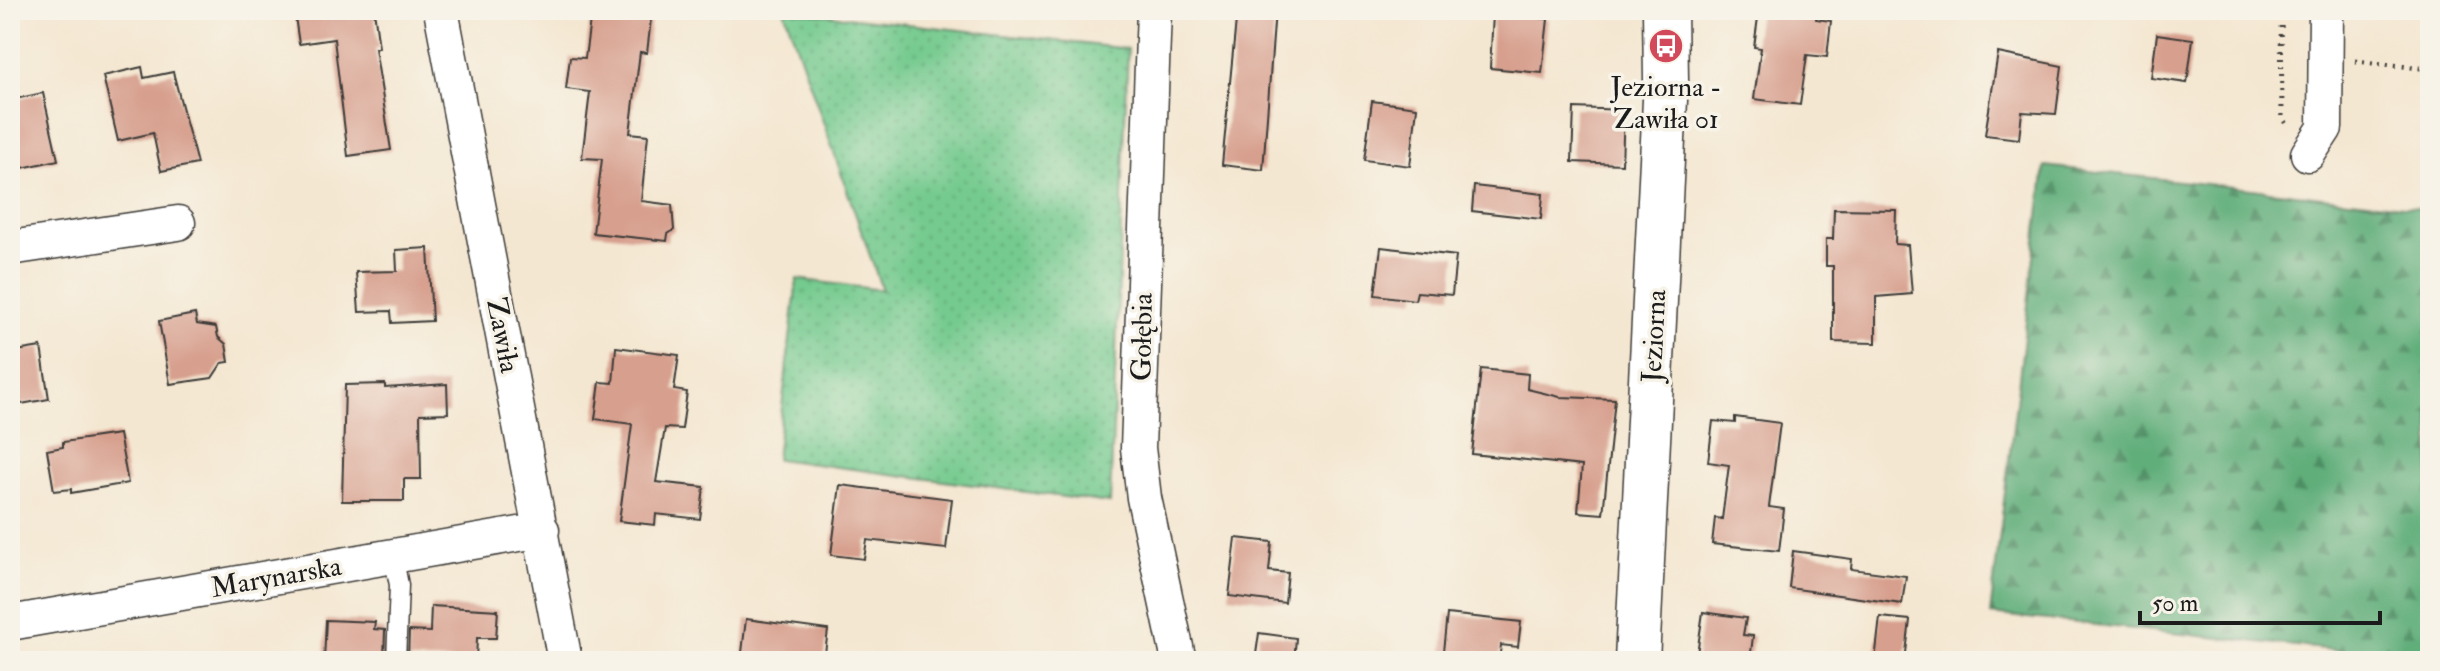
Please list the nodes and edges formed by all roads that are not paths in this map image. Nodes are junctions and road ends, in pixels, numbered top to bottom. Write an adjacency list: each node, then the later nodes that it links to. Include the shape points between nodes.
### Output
1 (441, 10): 8 (street, Zawiła)
2 (1154, 10): 13 (street, Gołębia, via 1138,448)
3 (1665, 10): 14 (street, Jeziorna, via 1666,80)
4 (2326, 10): 5 (street, via 2325,128)
5 (2308, 154)
6 (178, 223): 7 (street)
7 (10, 248)
8 (542, 530): 9 (street, Marynarska); 12 (street, Zawiła)
9 (393, 555): 10 (street, Marynarska); 11 (lane, via 399,585)
10 (10, 623)
11 (396, 661)
12 (565, 661)
13 (1179, 661)
14 (1637, 661)

